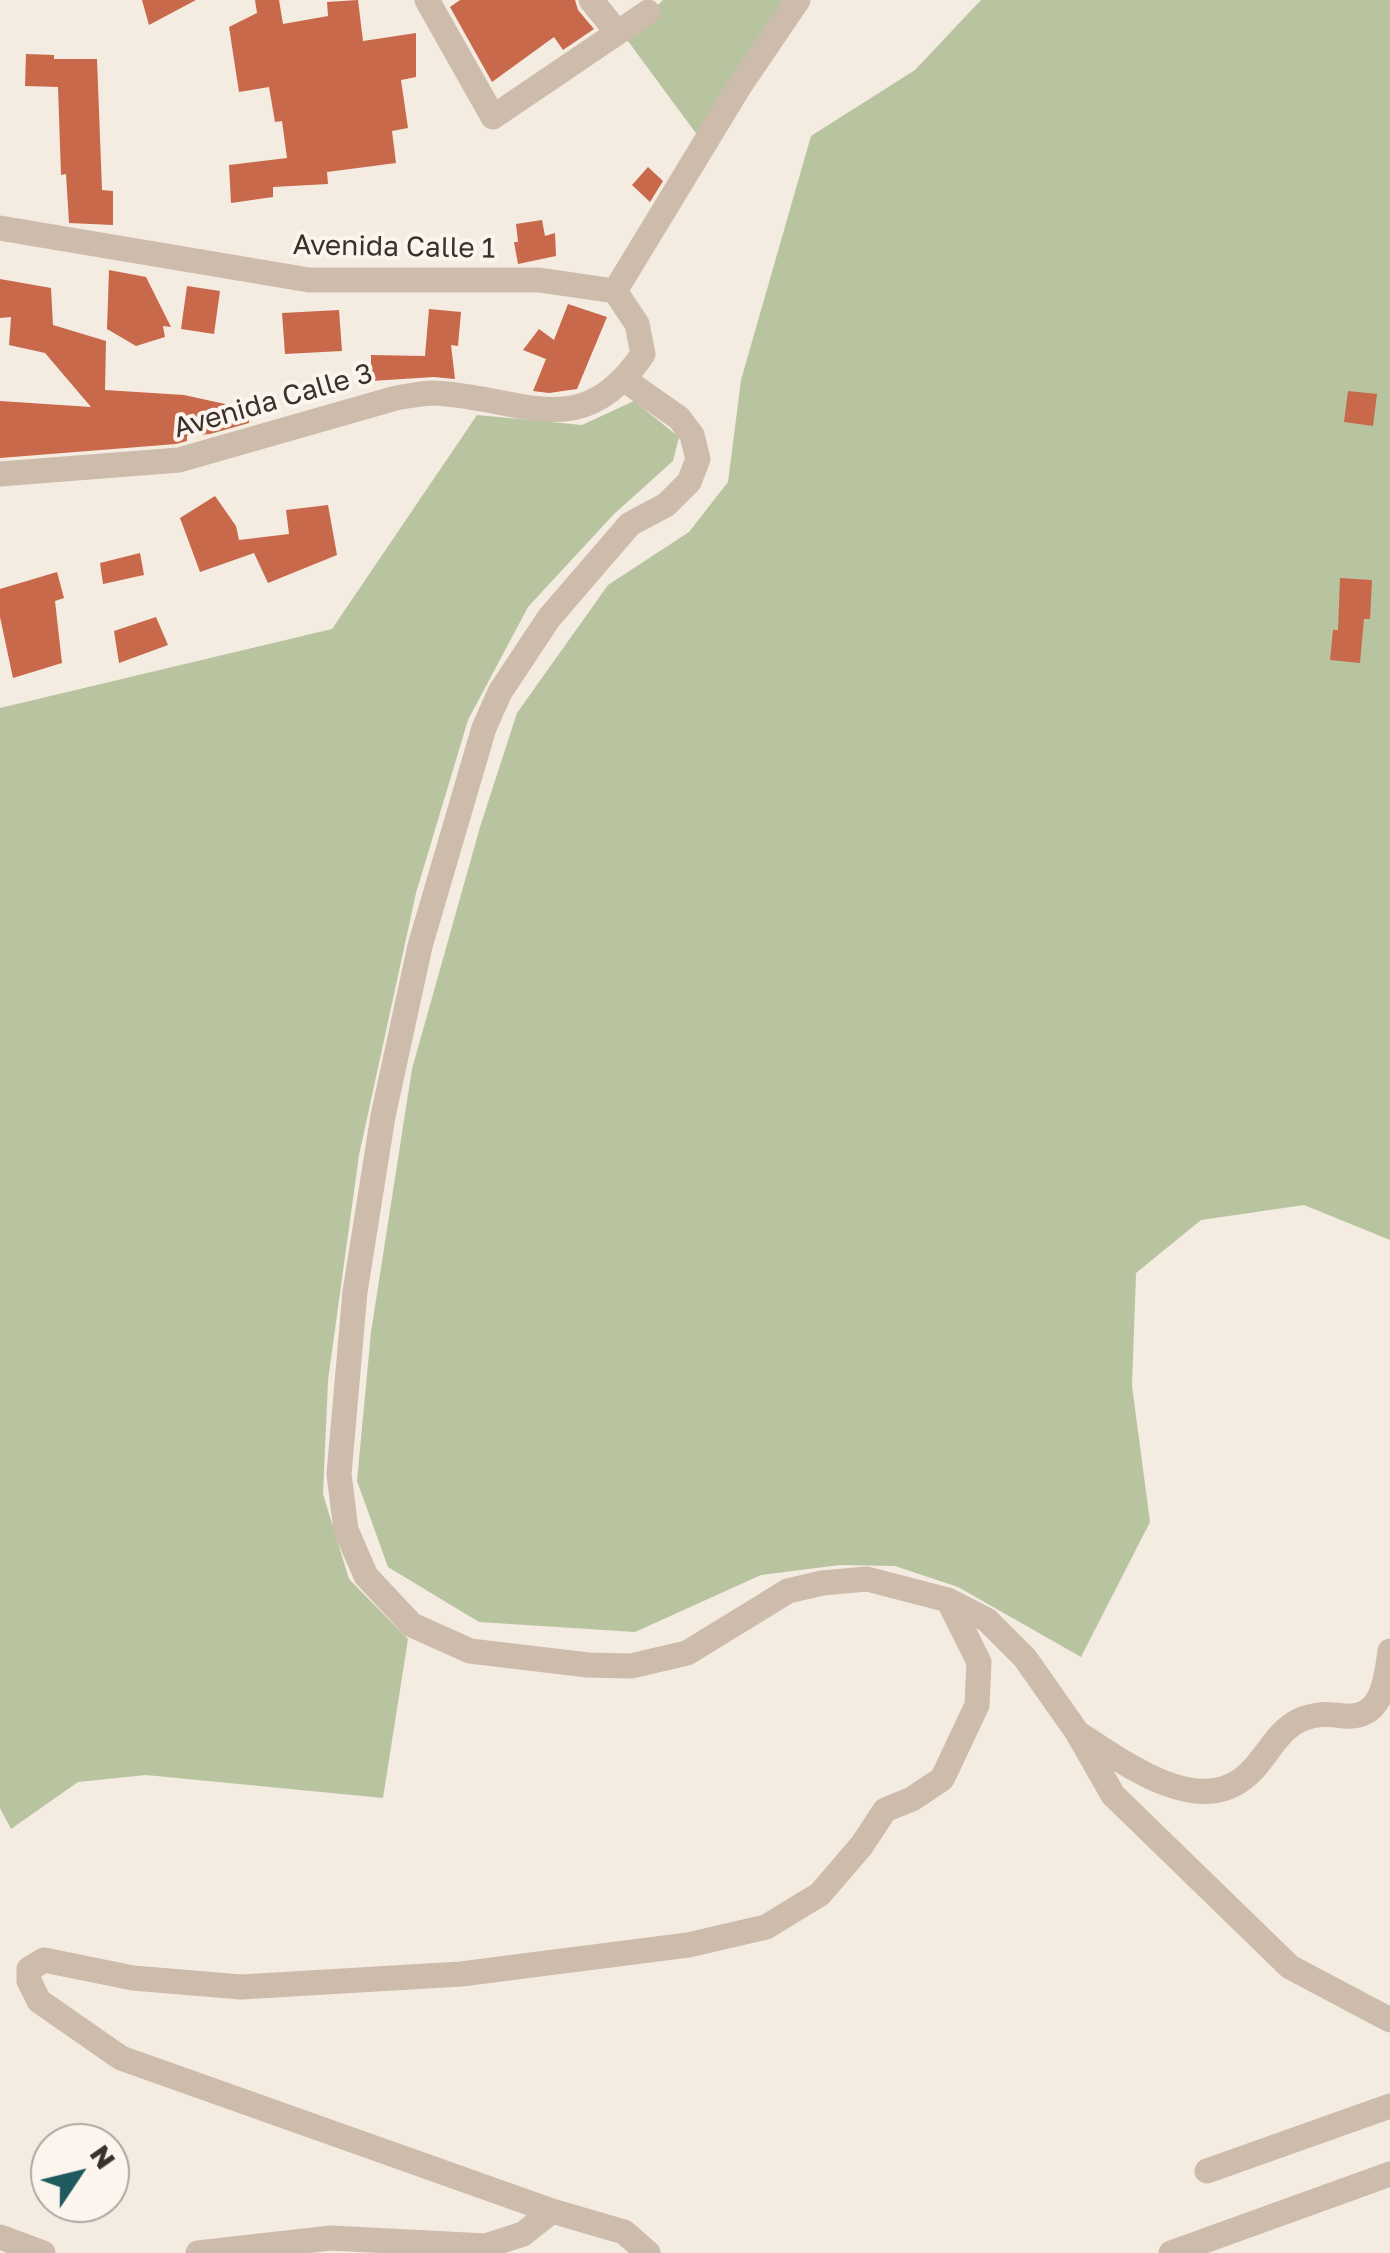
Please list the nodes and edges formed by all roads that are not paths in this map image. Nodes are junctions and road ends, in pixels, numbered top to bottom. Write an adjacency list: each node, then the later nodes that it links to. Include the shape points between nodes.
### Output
1 (426, 0): 5 (street, via 493,117)
2 (592, 0): 5 (street)
3 (798, 0): 7 (street)
4 (648, 12): 5 (street)
5 (617, 32)
6 (0, 228): 7 (street, Avenida Calle 1, via 309,280 539,280)
7 (614, 291): 8 (street, via 638,324 642,354)
8 (625, 380): 9 (street, Avenida Calle 3, via 611,394 562,412 432,393 179,460); 10 (street, via 679,418 698,459 690,482 666,505 630,524 548,618 484,728 420,946 383,1116 342,1438 346,1530 366,1576 412,1625 470,1651 575,1664 630,1666 687,1653 788,1591 822,1583 867,1579)
9 (0, 474)
10 (948, 1600): 12 (street, via 988,1620 1026,1658); 17 (street, via 979,1662 977,1705 961,1746 942,1779 885,1810 820,1894 766,1927 461,1974 242,1986 133,1978 44,1960 29,1969 39,2001 120,2058)
11 (1390, 1651): 12 (street, via 1380,1701 1366,1712 1318,1712 1293,1723 1242,1780 1217,1790 1153,1780)
12 (1077, 1732): 13 (street, via 1113,1795 1290,1967)
13 (1390, 2020)
14 (1390, 2106): 15 (street)
15 (1207, 2171)
16 (1390, 2174): 23 (street)
17 (552, 2211): 19 (street, via 524,2234 486,2246); 22 (street, via 624,2232)
18 (0, 2236): 20 (street)
19 (341, 2246): 21 (street)
20 (44, 2253)
21 (198, 2253)
22 (648, 2253)
23 (1170, 2253)

